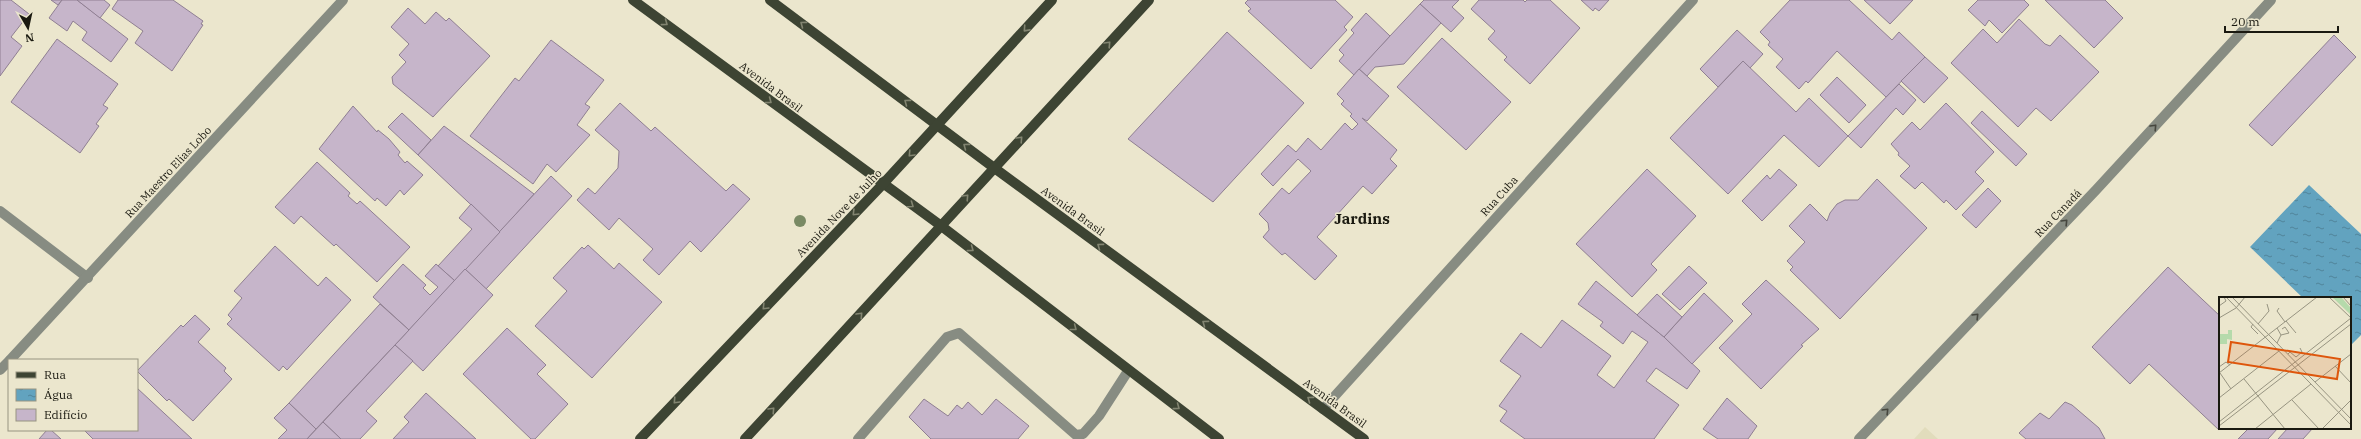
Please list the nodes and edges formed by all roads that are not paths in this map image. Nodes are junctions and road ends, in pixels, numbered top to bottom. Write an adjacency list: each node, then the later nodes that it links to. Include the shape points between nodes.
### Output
1 (343, 0): 13 (street, Rua Maestro Elias Lobo)
2 (633, 0): 10 (main road, Avenida Brasil, one-way to 10)
3 (770, 0): 8 (main road, Avenida Brasil, one-way to 3)
4 (1052, 0): 8 (main road, Avenida Nove de Julho, one-way to 8)
5 (1149, 0): 9 (main road, one-way to 5)
6 (1693, 0): 18 (street, Rua Cuba)
7 (2271, 0): 24 (street, Rua Canadá, one-way to 7, via 2096,190)
8 (938, 125): 9 (main road, Avenida Brasil, one-way to 8); 10 (main road, Avenida Nove de Julho, one-way to 10)
9 (993, 167): 12 (main road, one-way to 9); 18 (main road, Avenida Brasil, one-way to 9)
10 (882, 185): 12 (main road, Avenida Brasil, one-way to 12); 19 (main road, Avenida Nove de Julho, one-way to 19)
11 (0, 211): 13 (street)
12 (940, 225): 17 (main road, Avenida Brasil, one-way to 17); 20 (main road, one-way to 12)
13 (88, 278): 14 (street, Rua Maestro Elias Lobo)
14 (10, 359)
15 (8, 361): 16 (street, Rua Maestro Elias Lobo)
16 (0, 370)
17 (1128, 371): 21 (street, via 1099,416 1083,434 1076,435 959,333 953,334 947,337); 22 (main road, Avenida Brasil, one-way to 22)
18 (1323, 409): 23 (main road, Avenida Brasil)
19 (640, 439)
20 (745, 439)
21 (858, 439)
22 (1219, 439)
23 (1364, 439)
24 (1860, 439)

